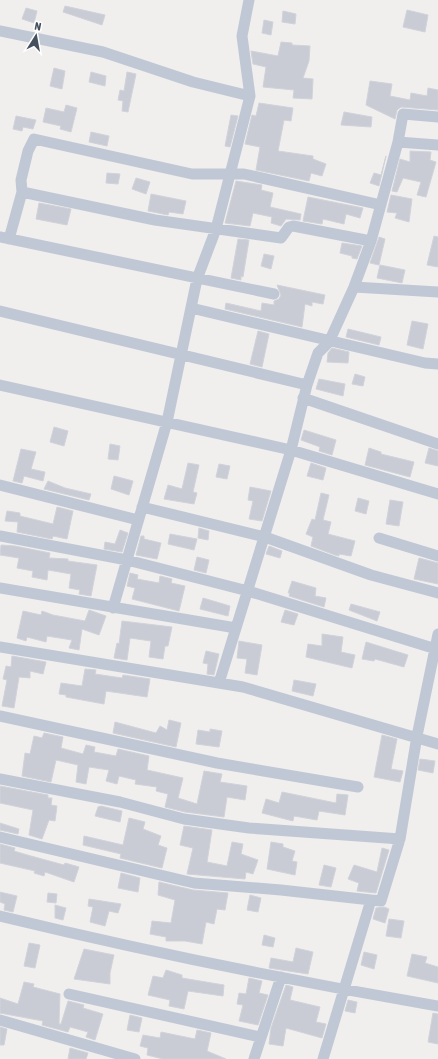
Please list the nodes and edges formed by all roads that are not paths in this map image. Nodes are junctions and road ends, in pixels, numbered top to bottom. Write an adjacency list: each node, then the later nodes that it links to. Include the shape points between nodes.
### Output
1 (249, 0): 3 (street, via 242,36)
2 (0, 31): 3 (street, via 103,52 193,82)
3 (250, 96): 7 (street)
4 (438, 117): 5 (street, via 403,114)
5 (398, 142): 6 (street); 9 (street)
6 (438, 145)
7 (228, 174): 8 (street, via 192,174 34,139 28,151 21,180); 9 (street, via 244,174); 10 (street)
8 (22, 192): 10 (street, via 155,220); 11 (street)
9 (381, 205): 12 (street)
10 (216, 229): 12 (street, via 280,238 293,226); 13 (street)
11 (5, 238): 13 (street)
12 (371, 241): 14 (street)
13 (197, 279): 16 (street); 17 (street)
14 (354, 287): 15 (street); 19 (street)
15 (438, 292)
16 (274, 294)
17 (191, 308): 19 (street); 20 (street)
18 (0, 311): 20 (street)
19 (329, 342): 21 (street); 22 (street, via 318,353)
20 (182, 355): 22 (street); 25 (street)
21 (438, 364)
22 (307, 384): 24 (street)
23 (0, 385): 25 (street)
24 (303, 398): 26 (street); 27 (street)
25 (167, 422): 27 (street); 30 (street)
26 (438, 444)
27 (291, 450): 29 (street); 33 (street)
28 (0, 486): 31 (street)
29 (438, 494)
30 (142, 507): 31 (street); 33 (street)
31 (138, 520): 36 (street)
32 (0, 536): 36 (street)
33 (265, 537): 38 (street); 39 (street, via 371,575)
34 (379, 538): 35 (street)
35 (438, 556)
36 (127, 560): 38 (street); 40 (street)
37 (0, 588): 40 (street)
38 (248, 590): 41 (street); 44 (street)
39 (438, 593)
40 (113, 608): 41 (street)
41 (236, 628): 45 (street)
42 (438, 634): 44 (street)
43 (0, 647): 45 (street)
44 (436, 649): 47 (street)
45 (219, 683): 47 (street, via 243,687)
46 (0, 716): 50 (street, via 217,763)
47 (417, 736): 48 (street); 52 (street)
48 (438, 744)
49 (0, 779): 52 (street, via 120,802 191,820 249,828)
50 (358, 787)
51 (0, 837): 53 (street, via 194,883)
52 (400, 839): 53 (street, via 381,901)
53 (371, 900): 56 (street)
54 (0, 916): 55 (street)
55 (281, 977): 56 (street); 60 (street)
56 (343, 990): 58 (street); 63 (street)
57 (69, 994): 60 (street)
58 (438, 1006)
59 (0, 1020): 61 (street)
60 (260, 1037): 62 (street)
61 (135, 1059)
62 (254, 1059)
63 (324, 1059)

